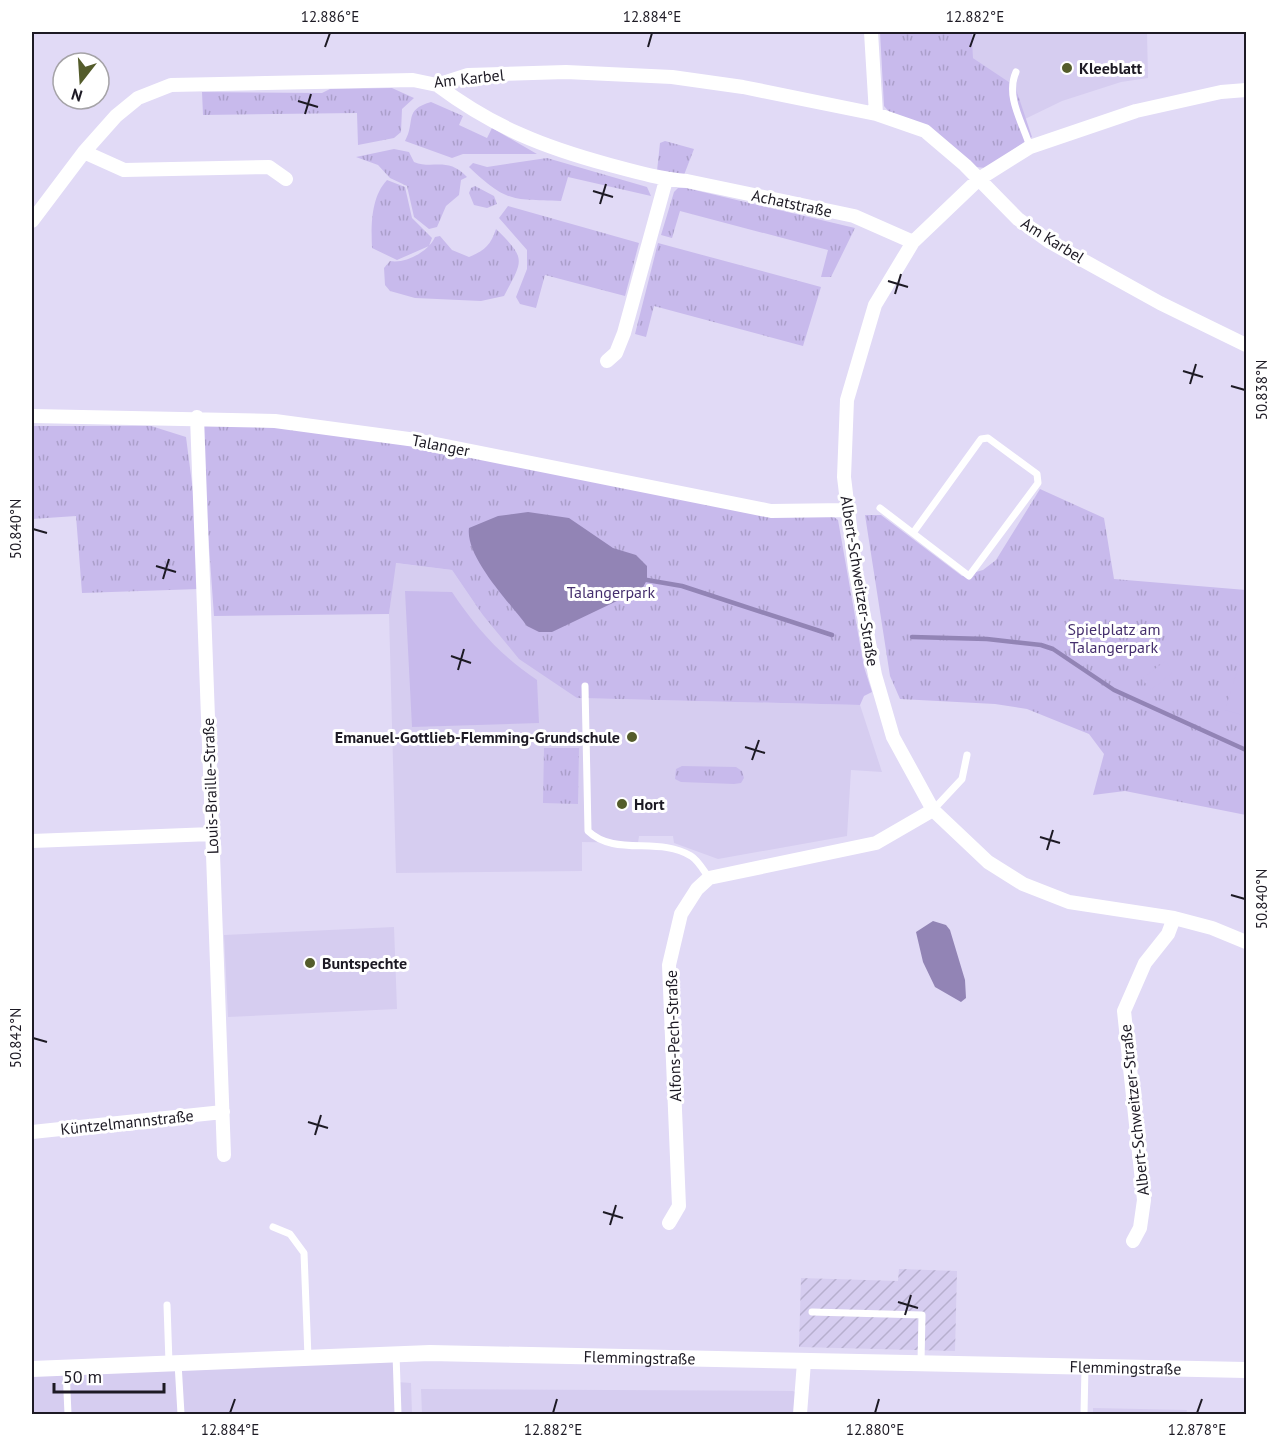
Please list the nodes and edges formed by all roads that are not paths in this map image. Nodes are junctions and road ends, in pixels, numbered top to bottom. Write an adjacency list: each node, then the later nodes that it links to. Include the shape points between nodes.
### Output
1 (871, 32): 5 (street)
2 (1016, 72): 6 (lane, via 1011,94)
3 (437, 85): 5 (street, Am Karbel, via 468,75 566,72 662,76 743,87); 7 (street, Am Karbel, via 414,80 171,85 138,98); 10 (street, Achatstraße, via 468,108 531,141)
4 (1246, 90): 6 (street, Albert-Schweitzer-Straße, via 1136,111)
5 (876, 114): 9 (street, Am Karbel, via 925,132)
6 (1030, 147): 9 (street, Albert-Schweitzer-Straße)
7 (84, 152): 8 (street, via 124,170 269,167); 11 (street, Am Karbel)
8 (286, 179)
9 (979, 179): 12 (street, Albert-Schweitzer-Straße); 13 (street, Am Karbel, via 1018,219 1050,242)
10 (666, 180): 12 (street, Achatstraße, via 854,216); 14 (street, via 624,333 616,353)
11 (32, 221)
12 (913, 242): 18 (street, Albert-Schweitzer-Straße, via 875,305 848,398 844,477)
13 (1246, 345)
14 (607, 361)
15 (32, 416): 16 (street, Talanger)
16 (197, 417): 18 (street, Talanger, via 275,420 397,437 771,512); 23 (street, Louis-Braille-Straße)
17 (880, 508): 19 (lane)
18 (847, 510): 22 (street, Albert-Schweitzer-Straße, via 875,675 893,737)
19 (913, 533): 19 (lane, via 969,576 1038,483 1037,474 988,438 981,439)
20 (585, 686): 25 (lane, via 588,831 601,842 665,848 692,856)
21 (967, 755): 22 (lane, via 962,779)
22 (933, 810): 25 (street, via 876,843); 26 (street, Albert-Schweitzer-Straße, via 988,862 1023,884 1069,902)
23 (212, 834): 24 (street); 28 (street, Louis-Braille-Straße)
24 (32, 841)
25 (709, 878): 31 (street, Alfons-Pech-Straße, via 681,914 669,965 679,1206)
26 (1174, 918): 27 (street, Albert-Schweitzer-Straße); 33 (street, Albert-Schweitzer-Straße, via 1168,934 1145,963 1124,1011 1144,1200 1140,1228)
27 (1246, 942)
28 (223, 1112): 29 (street, Küntzelmannstraße); 30 (street, Louis-Braille-Straße)
29 (32, 1132)
30 (224, 1155)
31 (669, 1223)
32 (273, 1227): 37 (lane, via 290,1234 304,1253)
33 (1133, 1240)
34 (167, 1305): 39 (lane)
35 (812, 1312): 40 (lane, via 922,1315)
36 (396, 1354): 37 (street, Flemmingstraße); 38 (street, Flemmingstraße); 47 (lane)
37 (308, 1357): 39 (street, Flemmingstraße)
38 (804, 1362): 40 (street, Flemmingstraße); 48 (street)
39 (173, 1363): 42 (street, Flemmingstraße); 46 (lane)
40 (921, 1364): 41 (street, Flemmingstraße)
41 (1085, 1367): 44 (street, Flemmingstraße); 49 (lane)
42 (66, 1368): 43 (street, Flemmingstraße); 45 (lane)
43 (32, 1369)
44 (1246, 1370)
45 (68, 1414)
46 (181, 1414)
47 (398, 1414)
48 (800, 1414)
49 (1084, 1414)

